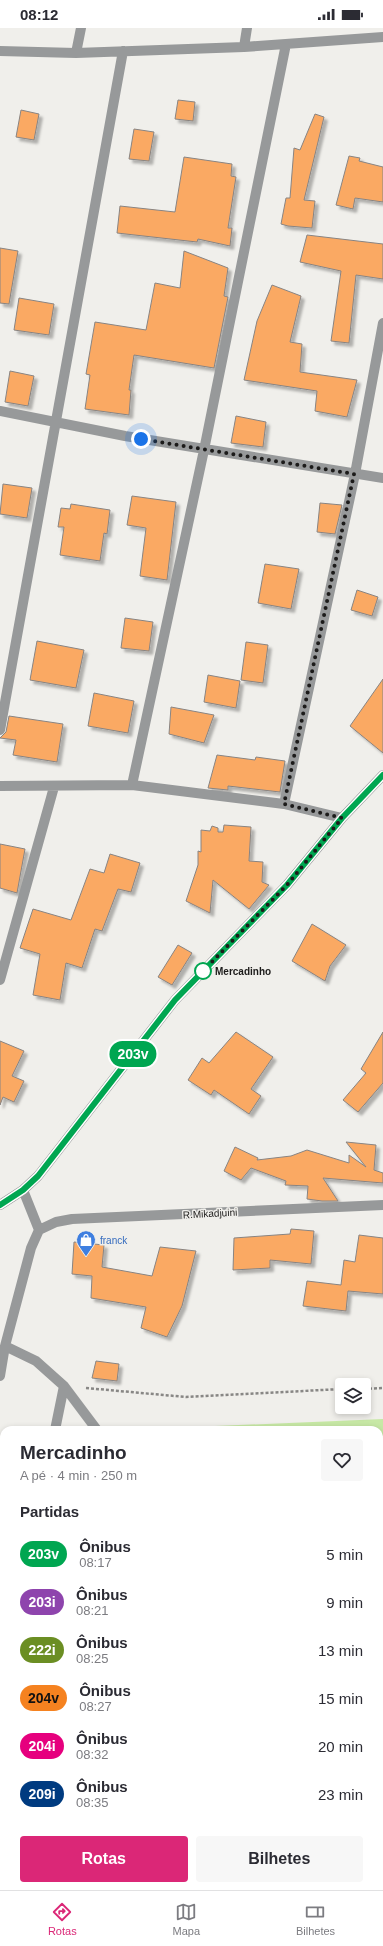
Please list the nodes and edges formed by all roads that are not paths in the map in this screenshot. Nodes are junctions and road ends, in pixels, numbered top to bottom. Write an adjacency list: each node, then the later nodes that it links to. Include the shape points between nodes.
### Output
1 (81, 28): 8 (street)
2 (247, 28): 5 (street)
3 (383, 37): 4 (street)
4 (286, 44): 5 (street); 12 (street)
5 (244, 47): 7 (street)
6 (0, 51): 8 (street)
7 (123, 51): 8 (street); 11 (street)
8 (76, 54)
9 (383, 324): 13 (street)
10 (0, 411): 11 (street)
11 (56, 422): 12 (street); 15 (street)
12 (204, 450): 13 (street); 17 (street)
13 (354, 474): 14 (street); 20 (street)
14 (383, 478)
15 (0, 730)
16 (383, 775): 21 (street)
17 (132, 785): 19 (street); 20 (street)
18 (0, 786): 19 (street)
19 (54, 787): 22 (street)
20 (284, 804): 21 (street)
21 (342, 818): 23 (street, via 287,885 175,1000 38,1176)
22 (0, 980)
23 (23, 1190): 24 (street); 26 (street)
24 (0, 1205)
25 (383, 1205): 26 (street, R.Mikadjuini, via 72,1219 56,1222)
26 (39, 1230): 27 (street, via 31,1248)
27 (5, 1346): 28 (street); 29 (street, via 36,1361)
28 (0, 1376)
29 (64, 1386): 30 (street); 31 (street)
30 (56, 1426)
31 (94, 1426)

